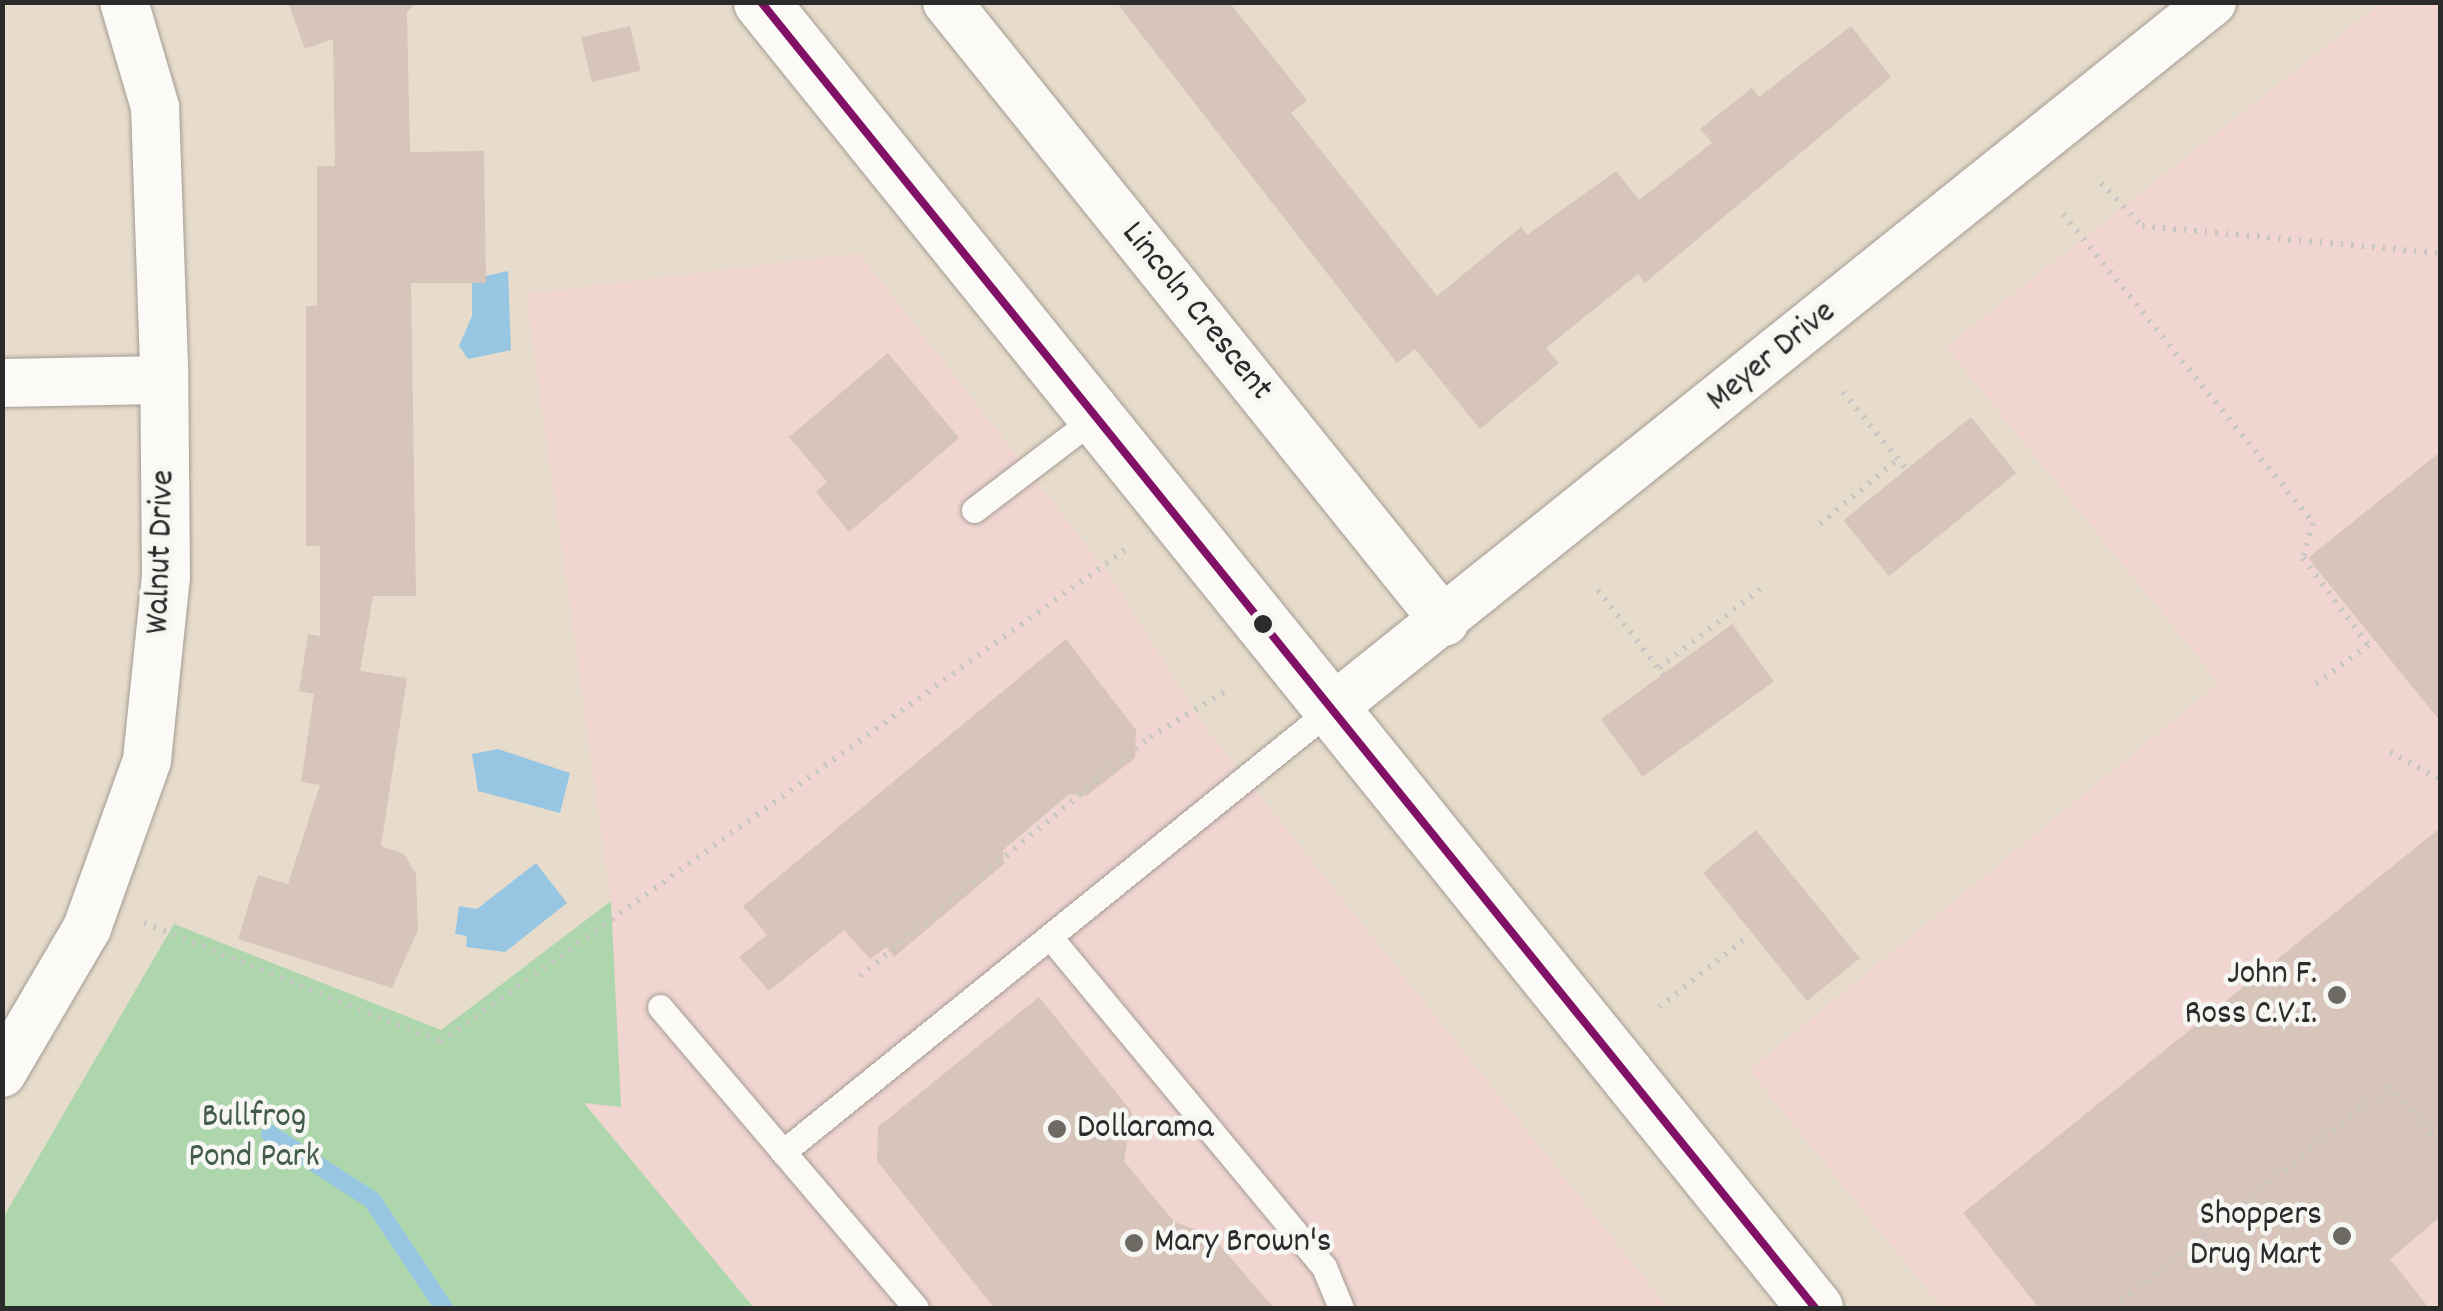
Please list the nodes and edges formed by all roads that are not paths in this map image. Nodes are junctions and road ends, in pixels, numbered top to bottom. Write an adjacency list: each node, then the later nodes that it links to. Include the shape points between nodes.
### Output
1 (124, 2): 5 (street, Walnut Drive, via 155,107)
2 (761, 2): 7 (main road)
3 (947, 2): 9 (street, Lincoln Crescent)
4 (2212, 2): 9 (street, Meyer Drive)
5 (164, 380): 6 (street); 13 (street, Walnut Drive, via 166,577 147,760 98,905)
6 (2, 383)
7 (1096, 417): 8 (lane); 10 (main road)
8 (974, 510)
9 (1445, 622): 10 (street, Meyer Drive)
10 (1330, 709): 11 (lane); 17 (main road)
11 (1050, 938): 14 (lane); 16 (lane, via 1324,1267)
12 (660, 1006): 14 (lane)
13 (2, 1072)
14 (783, 1152): 15 (lane)
15 (916, 1308)
16 (1341, 1308)
17 (1815, 1308)

